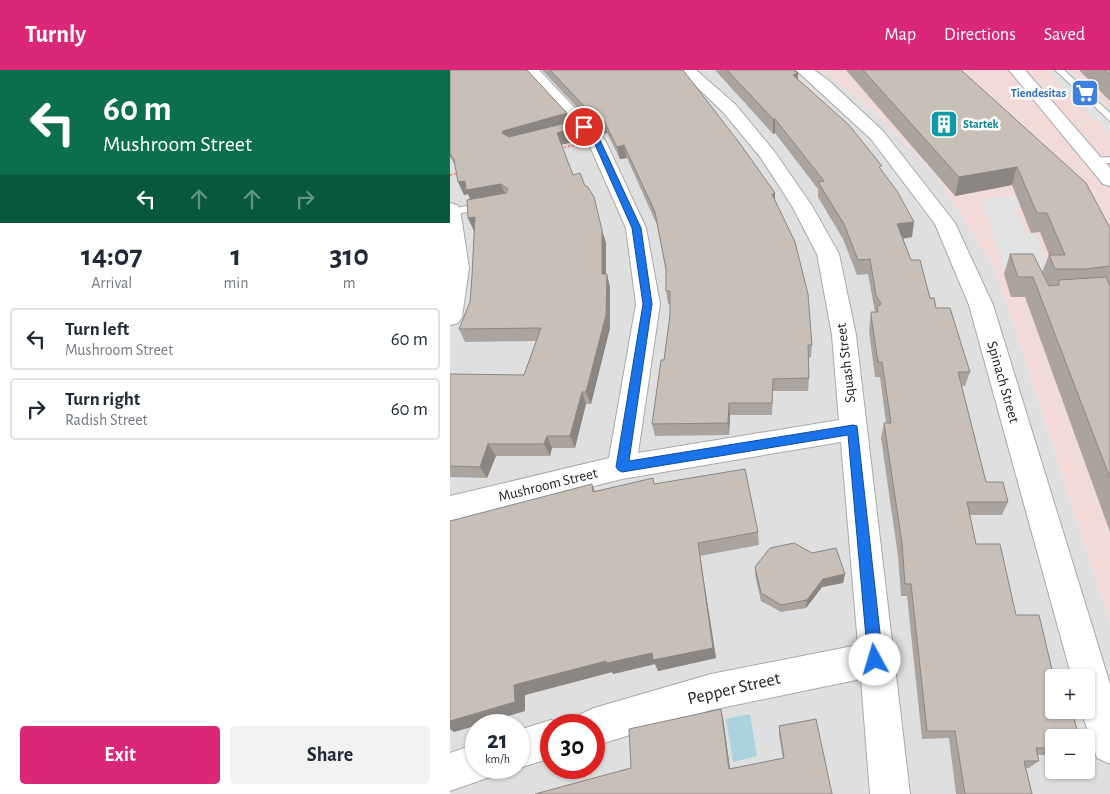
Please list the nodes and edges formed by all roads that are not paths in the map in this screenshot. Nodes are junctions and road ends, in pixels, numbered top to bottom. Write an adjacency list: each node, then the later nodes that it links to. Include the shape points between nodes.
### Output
1 (530, 70): 12 (street, via 580,128 596,140 636,228 648,304)
2 (688, 70): 11 (street, Squash Street, via 730,108 768,155 802,206 828,254 844,335)
3 (804, 70): 16 (street, Spinach Street, via 877,135 945,224 981,305)
4 (1017, 70): 7 (street)
5 (1059, 70): 6 (lane)
6 (1110, 118)
7 (1105, 167)
8 (497, 204): 9 (lane)
9 (450, 211): 10 (street, via 458,268)
10 (450, 317)
11 (853, 429): 12 (street, Mushroom Street); 14 (street, Squash Street)
12 (622, 467): 13 (street, Mushroom Street)
13 (450, 509)
14 (875, 660): 15 (street, Pepper Street, via 711,692); 19 (street, Squash Street)
15 (605, 724)
16 (1110, 745)
17 (465, 766): 18 (street)
18 (450, 772)
19 (890, 794)

